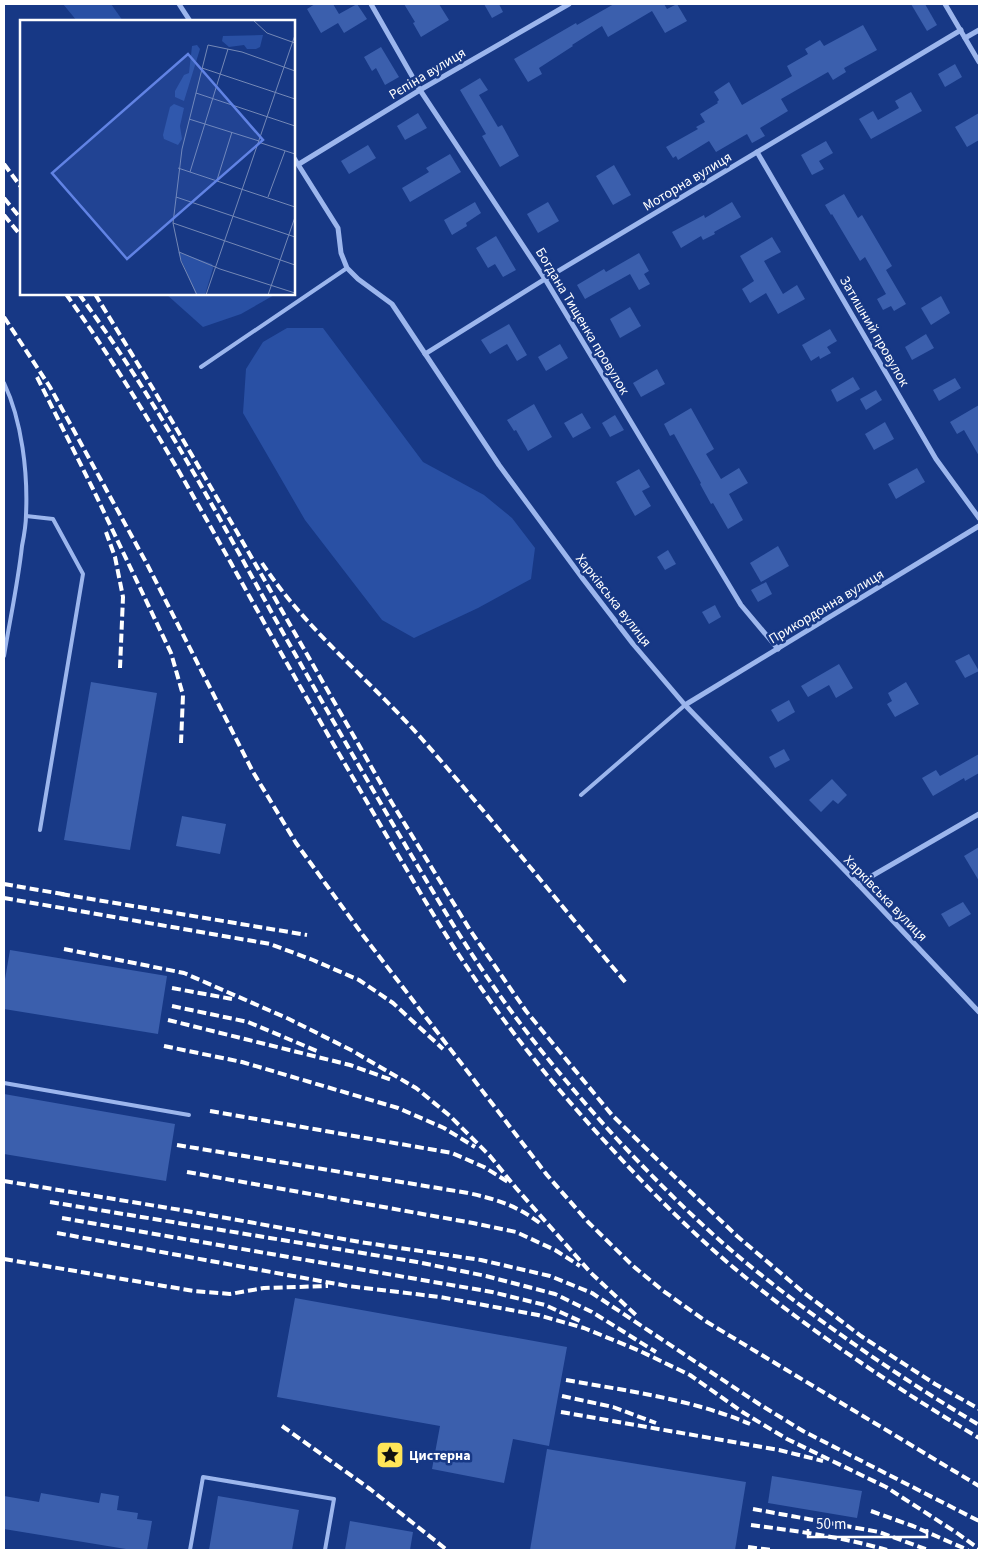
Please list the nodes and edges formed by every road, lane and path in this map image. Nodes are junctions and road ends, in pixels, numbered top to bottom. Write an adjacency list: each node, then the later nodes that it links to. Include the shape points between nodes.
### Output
1 (179, 4): 5 (street)
2 (371, 4): 10 (street, Богдана Тищенка провулок)
3 (569, 4): 10 (street, Рєпіна вулиця)
4 (945, 4): 6 (street)
5 (189, 20)
6 (961, 30): 8 (street); 11 (street, Моторна вулиця)
7 (979, 30): 8 (street)
8 (965, 38): 9 (street)
9 (979, 62)
10 (420, 90): 13 (street, Рєпіна вулиця); 15 (street, Богдана Тищенка провулок)
11 (758, 152): 15 (street, Моторна вулиця); 20 (street, Затишний провулок, via 936,459)
12 (295, 159): 13 (street)
13 (299, 164): 14 (street, via 338,228 341,253)
14 (347, 268): 16 (street, Харківська вулиця, via 392,304); 17 (lane)
15 (545, 279): 16 (street, Моторна вулиця); 22 (street, Богдана Тищенка провулок, via 741,605)
16 (425, 354): 24 (street, Харківська вулиця, via 499,465 582,579)
17 (201, 367)
18 (4, 384): 19 (lane, via 19,434 25,473)
19 (26, 516): 23 (lane); 27 (lane, via 53,519 83,574)
20 (979, 518)
21 (979, 526): 22 (street, Прикордонна вулиця)
22 (778, 649): 24 (street, Прикордонна вулиця)
23 (4, 656)
24 (685, 705): 25 (lane); 28 (street, Харківська вулиця)
25 (581, 795)
26 (979, 814): 28 (street)
27 (40, 830)
28 (858, 884): 29 (street, Харківська вулиця)
29 (979, 1012)
30 (4, 1083): 31 (lane)
31 (189, 1115)
32 (190, 1550): 33 (lane, via 202,1477 334,1499)
33 (325, 1550)

